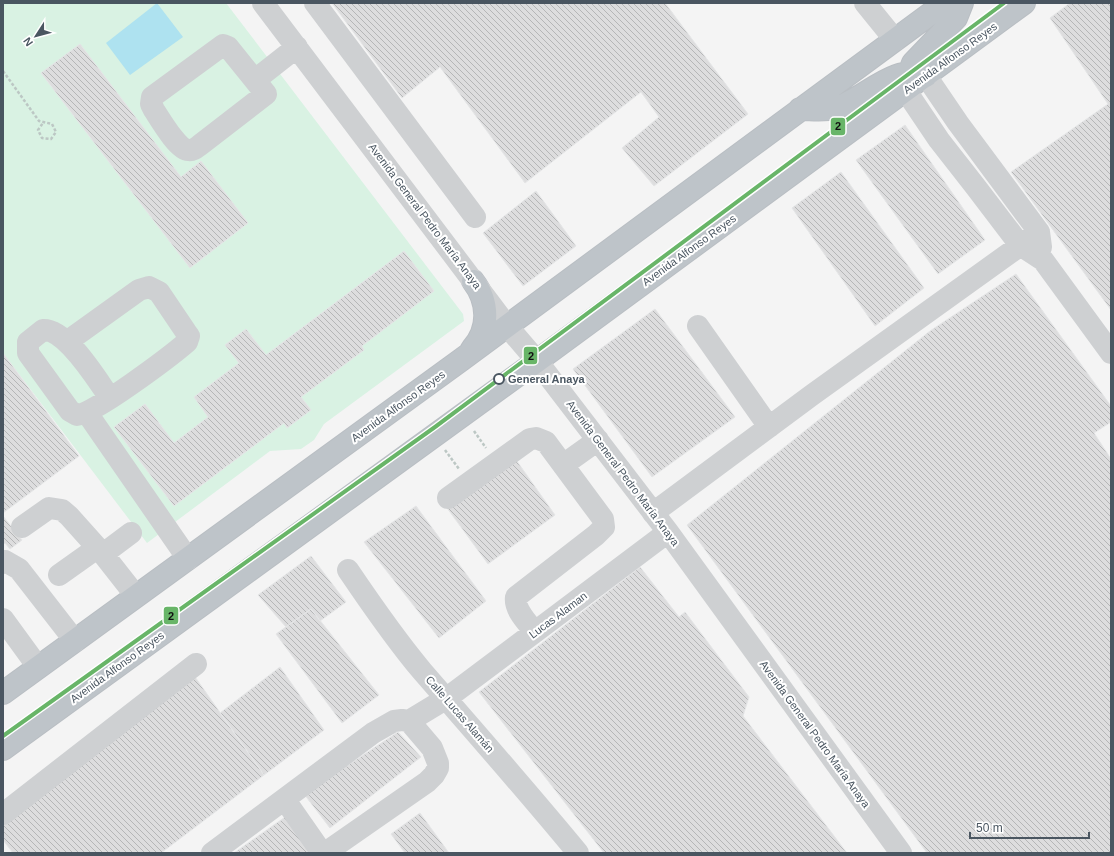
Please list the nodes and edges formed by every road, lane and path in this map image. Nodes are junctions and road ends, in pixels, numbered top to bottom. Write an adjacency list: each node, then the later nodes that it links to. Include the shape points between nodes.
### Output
1 (263, 3): 8 (street, Avenida General Pedro María Anaya)
2 (315, 3): 16 (street)
3 (865, 3): 7 (street)
4 (945, 3): 7 (highway, Avenida Alfonso Reyes)
5 (962, 3): 10 (highway, via 956,18 918,56)
6 (1024, 3): 10 (highway, Avenida Alfonso Reyes)
7 (895, 40): 12 (highway, Avenida Alfonso Reyes)
8 (300, 51): 11 (street); 20 (street, Avenida General Pedro María Anaya)
9 (3, 71): 13 (path)
10 (913, 80): 12 (highway, via 879,85 835,108); 14 (street, via 958,123); 15 (street, via 939,140); 26 (highway, Avenida Alfonso Reyes)
11 (257, 83): 11 (street, via 266,94 200,145 189,150 178,144 151,104 156,93 223,45 228,47)
12 (800, 109): 21 (highway, Avenida Alfonso Reyes)
13 (43, 123): 13 (path, via 52,124 56,132 51,139 42,138 38,130)
14 (994, 171): 15 (street); 17 (street)
15 (975, 186): 18 (street)
16 (475, 217)
17 (1038, 232): 18 (street); 19 (street)
18 (1020, 245): 19 (street); 30 (street)
19 (1043, 260): 24 (street)
20 (473, 281): 21 (street, Avenida General Pedro María Anaya); 25 (highway, via 482,296 486,313 485,322 476,345)
21 (507, 326): 25 (highway, Avenida Alfonso Reyes); 26 (street, Avenida General Pedro María Anaya)
22 (698, 326): 30 (street)
23 (68, 341): 27 (street); 27 (street, via 139,290 149,287 159,292 186,332 187,342); 28 (street, via 44,330 28,342 26,350 70,410 77,415)
24 (1111, 353)
25 (461, 360): 42 (highway, Avenida Alfonso Reyes)
26 (537, 361): 29 (highway, Avenida Alfonso Reyes); 32 (street, Avenida General Pedro María Anaya)
27 (110, 398): 28 (street)
28 (87, 413): 42 (street)
29 (462, 415): 31 (highway, Avenida Alfonso Reyes); 33 (path)
30 (769, 428): 37 (street)
31 (435, 435): 35 (path); 55 (highway, Avenida Alfonso Reyes)
32 (598, 440): 34 (street); 37 (street, Avenida General Pedro María Anaya)
33 (496, 463): 34 (street, via 530,439 536,438 546,442); 35 (street)
34 (563, 465): 48 (street, via 605,523 596,535 516,597 518,608)
35 (468, 483): 36 (street)
36 (448, 498)
37 (653, 513): 39 (street, Avenida General Pedro María Anaya)
38 (22, 527): 41 (street, via 42,511 55,508 62,510)
39 (668, 532): 48 (street, Lucas Alaman); 61 (street, Avenida General Pedro María Anaya)
40 (131, 533): 41 (street)
41 (100, 551): 45 (street); 46 (street)
42 (188, 559): 46 (highway, Avenida Alfonso Reyes)
43 (3, 563): 49 (street, via 10,562 19,569)
44 (348, 570): 53 (street, Calle Lucas Alamán, via 397,640)
45 (59, 575)
46 (136, 596): 49 (highway, Avenida Alfonso Reyes)
47 (3, 619): 51 (street)
48 (535, 632): 53 (street, Lucas Alaman)
49 (75, 641): 51 (highway, Avenida Alfonso Reyes)
50 (196, 664): 57 (street)
51 (38, 667): 52 (highway, Avenida Alfonso Reyes)
52 (3, 693)
53 (447, 698): 54 (street, Lucas Alaman); 60 (street, Calle Lucas Alamán)
54 (409, 721): 56 (street, via 394,721 373,733); 59 (street, via 436,756 438,763 434,775)
55 (3, 749)
56 (285, 800): 58 (street); 59 (street)
57 (3, 814)
58 (212, 853)
59 (324, 853)
60 (578, 853)
61 (902, 853)

